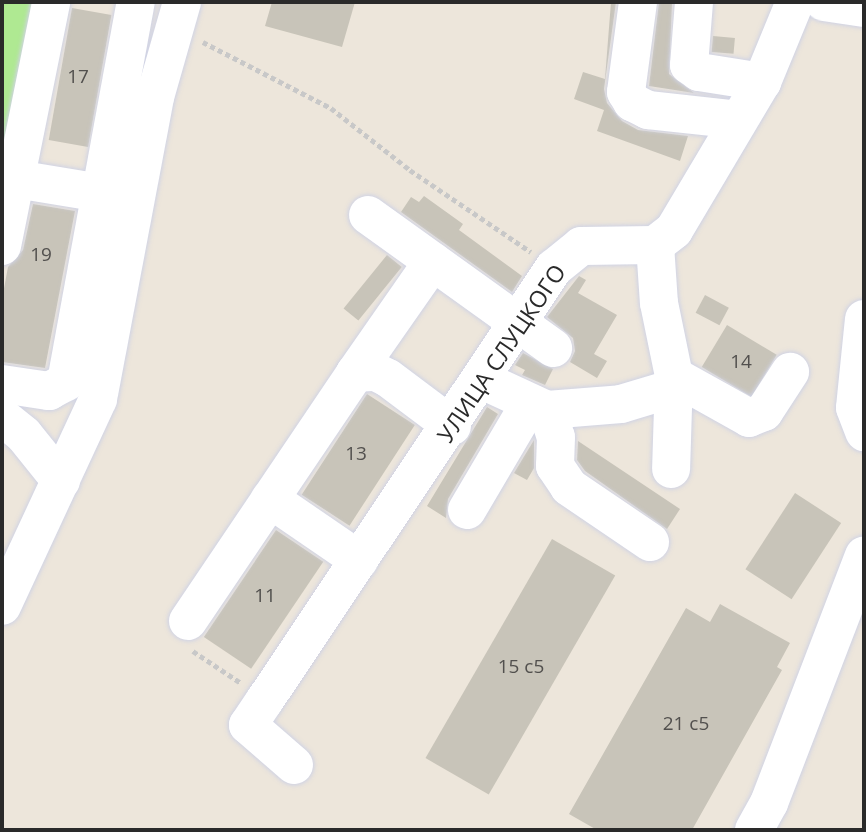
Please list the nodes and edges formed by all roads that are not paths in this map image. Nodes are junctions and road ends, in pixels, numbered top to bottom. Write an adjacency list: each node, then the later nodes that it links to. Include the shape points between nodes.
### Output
1 (51, 2): 11 (street)
2 (135, 2): 12 (street)
3 (638, 2): 10 (street, via 626,92 632,102 648,110)
4 (694, 2): 9 (street, via 689,65 699,72)
5 (795, 2): 9 (street)
6 (824, 2): 7 (street)
7 (864, 8)
8 (178, 15): 30 (street, via 155,97 98,399)
9 (762, 82): 10 (street)
10 (738, 120): 14 (street, via 686,212 674,230)
11 (16, 178): 12 (street); 15 (street)
12 (102, 193): 24 (street, via 66,382 50,391)
13 (368, 215): 16 (street)
14 (655, 245): 18 (street, УЛИЦА СЛУЦКОГО, via 581,246 554,268); 23 (street)
15 (2, 246)
16 (433, 261): 18 (street); 21 (street)
17 (864, 319): 28 (street, via 855,408)
18 (519, 324): 19 (street); 22 (street, УЛИЦА СЛУЦКОГО)
19 (553, 348)
20 (790, 372): 23 (street, via 764,412 749,418)
21 (355, 373): 27 (street, via 376,372 388,378); 31 (street)
22 (482, 380): 25 (street); 27 (street, УЛИЦА СЛУЦКОГО)
23 (674, 382): 25 (street, via 621,404); 29 (street)
24 (2, 384)
25 (538, 407): 32 (street); 33 (street, via 556,437 555,466 569,487)
26 (2, 417): 30 (street, via 24,435)
27 (452, 426): 36 (street, УЛИЦА СЛУЦКОГО)
28 (864, 432)
29 (671, 469)
30 (61, 481): 34 (street)
31 (270, 499): 36 (street); 38 (street)
32 (467, 510)
33 (650, 542)
34 (14, 556): 37 (street)
35 (864, 556): 40 (street, via 769,803)
36 (359, 560): 39 (street, УЛИЦА СЛУЦКОГО, via 256,713)
37 (2, 606)
38 (188, 621)
39 (294, 765)
40 (754, 830)

